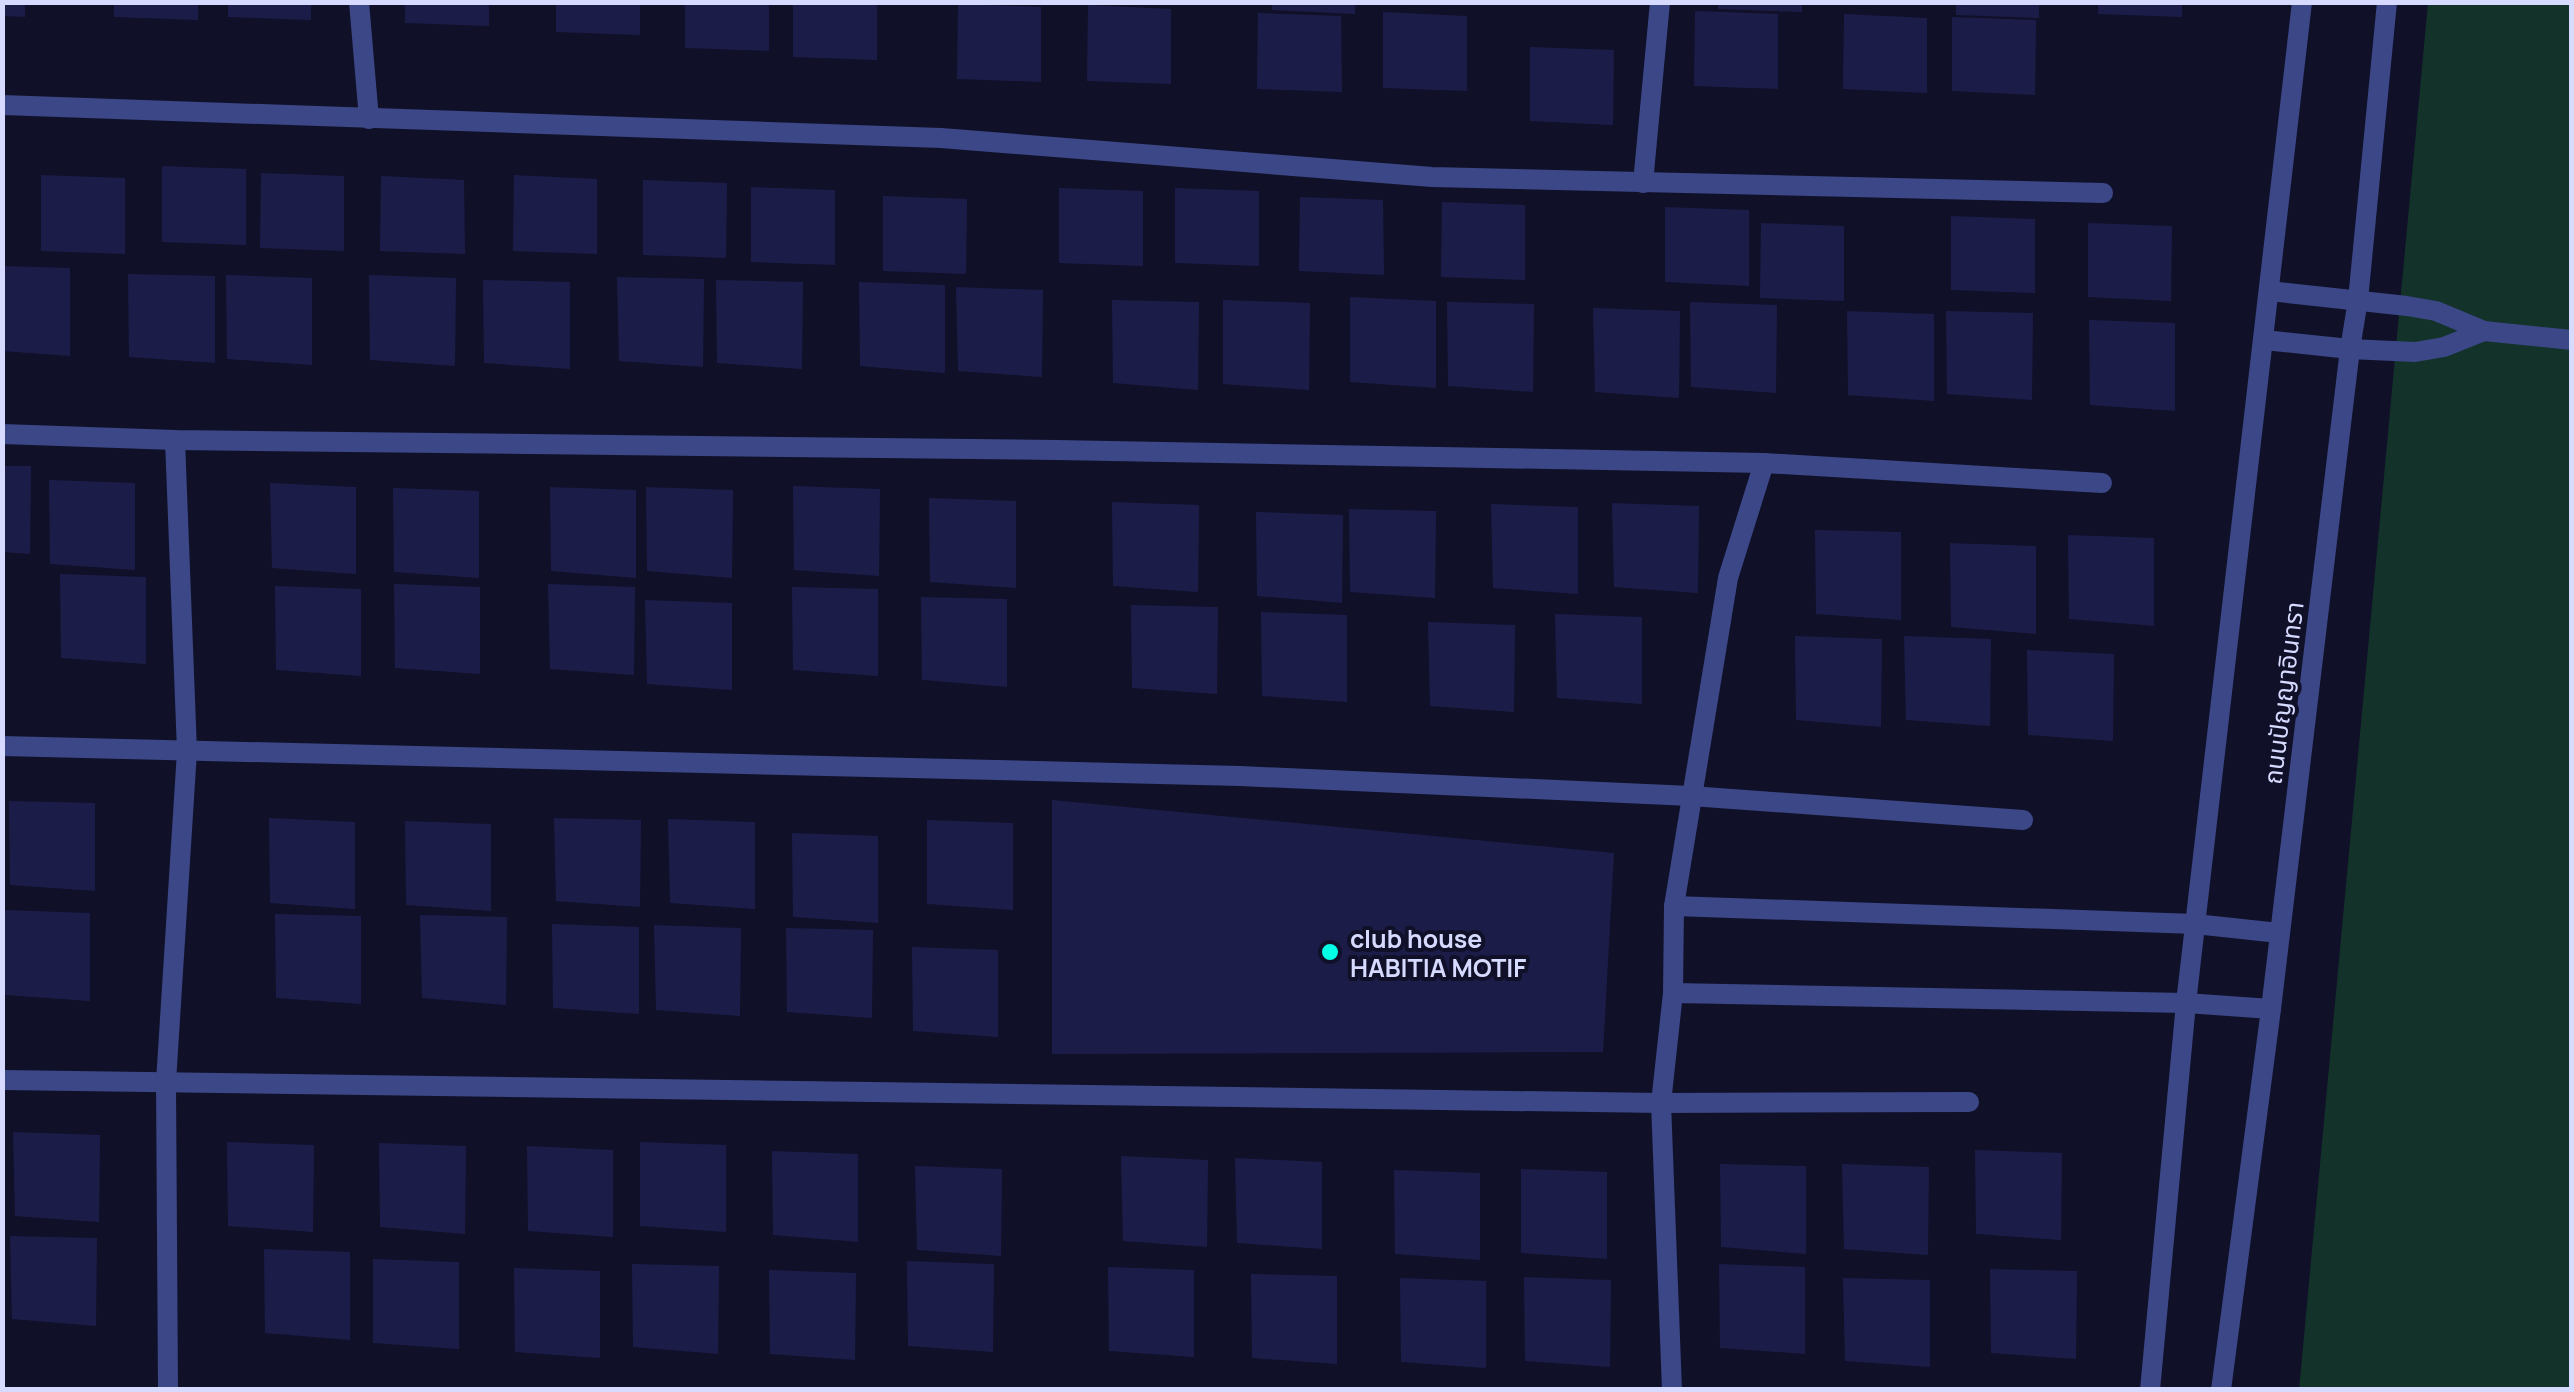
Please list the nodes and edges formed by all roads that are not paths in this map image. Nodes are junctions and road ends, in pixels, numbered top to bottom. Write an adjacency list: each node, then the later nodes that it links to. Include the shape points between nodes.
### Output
1 (359, 2): 6 (street)
2 (1660, 2): 7 (street)
3 (2302, 2): 9 (street)
4 (2386, 2): 10 (street, ถนนปัญญาอินทรา)
5 (2, 104): 6 (street)
6 (369, 119): 7 (street, via 940,138 1432,177)
7 (1643, 183): 8 (street)
8 (2103, 192)
9 (2270, 292): 10 (street); 12 (street)
10 (2358, 300): 11 (street, via 2436,311); 14 (street, ถนนปัญญาอินทรา)
11 (2484, 331): 13 (street); 14 (street, via 2415,352)
12 (2264, 340): 14 (street); 24 (street)
13 (2572, 340)
14 (2350, 349): 25 (street, ถนนปัญญาอินทรา)
15 (2, 434): 16 (street)
16 (174, 440): 17 (street); 20 (street)
17 (1764, 463): 18 (street); 21 (street, via 1728,578)
18 (2102, 483)
19 (2, 746): 20 (street)
20 (187, 750): 21 (street, via 1240,776); 30 (street)
21 (1691, 796): 22 (street); 23 (street)
22 (2023, 820)
23 (1674, 906): 24 (street); 26 (street)
24 (2195, 924): 25 (street); 27 (street)
25 (2279, 933): 28 (street, ถนนปัญญาอินทรา)
26 (1673, 993): 27 (street); 32 (street)
27 (2186, 1003): 28 (street); 35 (street)
28 (2271, 1009): 36 (street, ถนนปัญญาอินทรา)
29 (2, 1080): 30 (street)
30 (166, 1082): 32 (street); 33 (street)
31 (1969, 1102): 32 (street)
32 (1661, 1103): 34 (street)
33 (168, 1390)
34 (1672, 1390)
35 (2150, 1390)
36 (2222, 1390)

